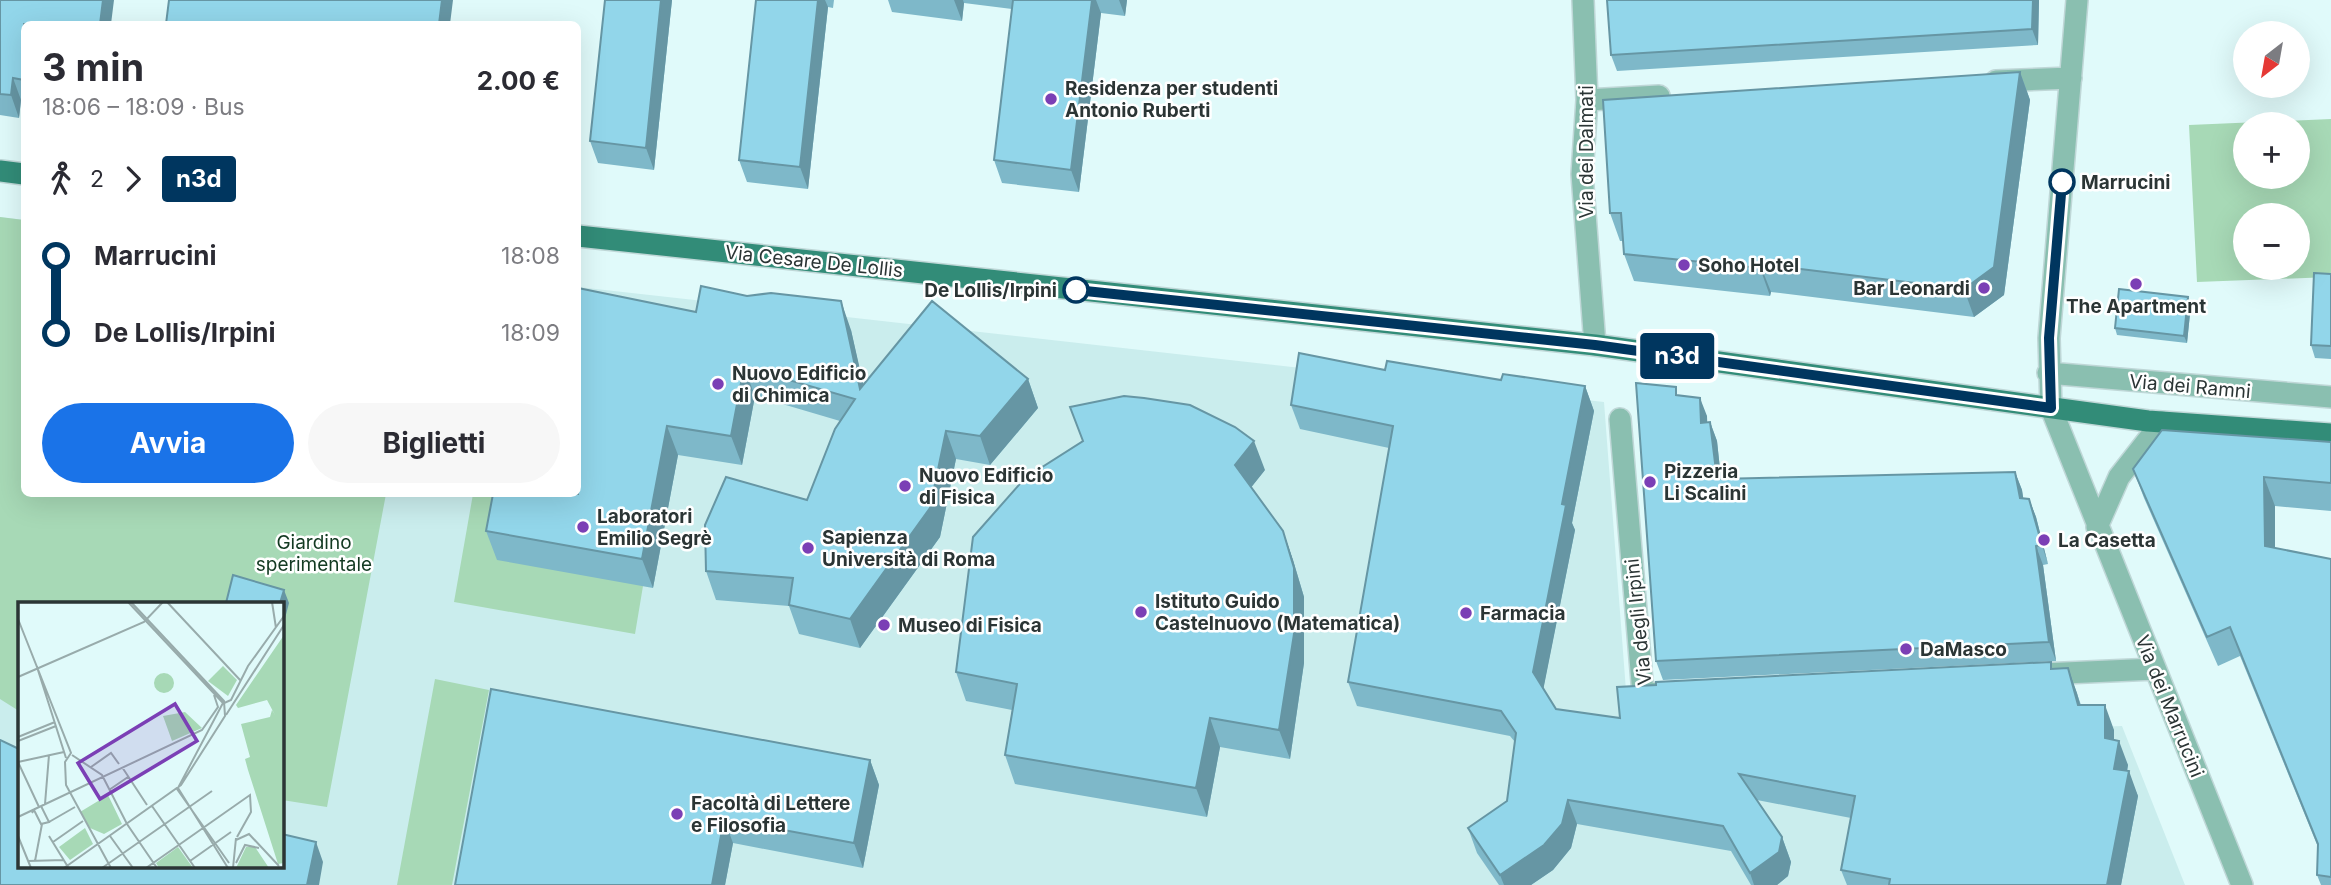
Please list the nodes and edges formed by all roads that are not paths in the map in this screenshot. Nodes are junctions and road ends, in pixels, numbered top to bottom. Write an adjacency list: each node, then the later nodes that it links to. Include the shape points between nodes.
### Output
1 (1583, 0): 6 (street, Via dei Dalmati)
2 (2077, 0): 3 (street, Via dei Marrucini)
3 (2071, 78): 4 (street); 11 (street, Via dei Marrucini)
4 (1974, 82)
5 (1684, 95): 6 (street)
6 (1587, 100): 10 (street, Via dei Dalmati, via 1583,174)
7 (0, 172): 8 (main road)
8 (21, 174)
9 (581, 236): 10 (main road, Via Cesare De Lollis)
10 (1595, 345): 13 (main road, Via Cesare De Lollis)
11 (2048, 373): 12 (street, Via dei Ramni); 13 (street, Via dei Marrucini)
12 (2331, 397)
13 (2051, 408): 15 (main road, Via dei Ramni); 17 (street, Via dei Marrucini)
14 (1620, 419): 20 (street, Via degli Irpini, via 1643,694)
15 (2162, 422): 16 (main road, Via dei Ramni); 17 (street, via 2119,477)
16 (2331, 434)
17 (2097, 527): 18 (street, Via dei Marrucini)
18 (2155, 669): 19 (street); 21 (street, Via dei Marrucini)
19 (2026, 675)
20 (1684, 692)
21 (2242, 885)

